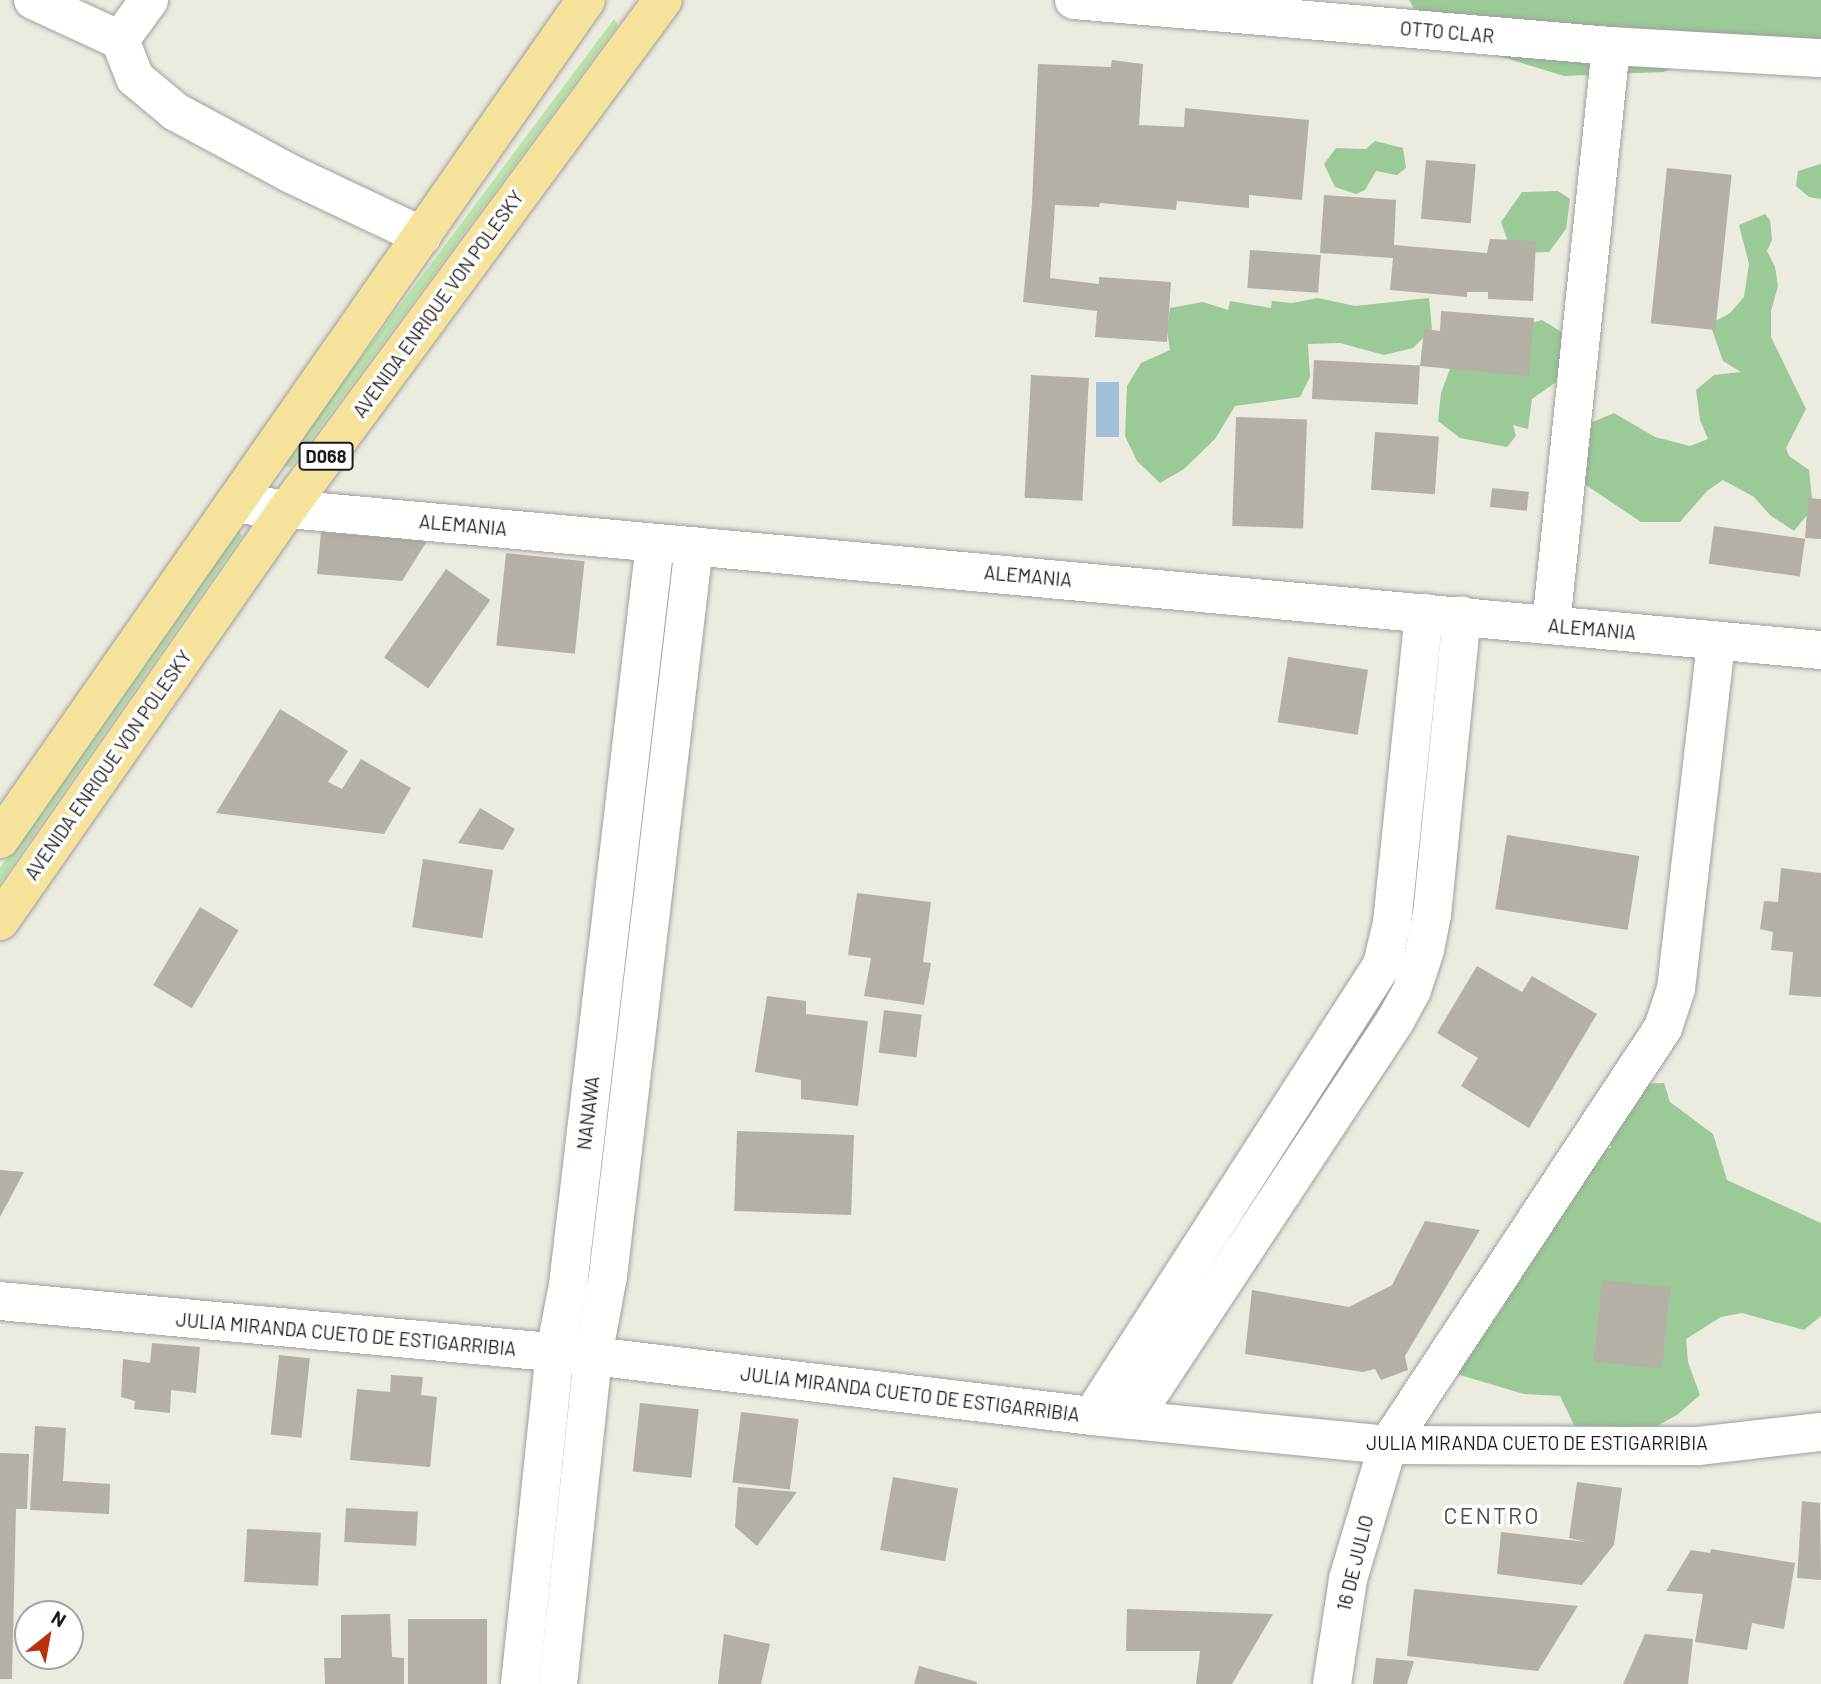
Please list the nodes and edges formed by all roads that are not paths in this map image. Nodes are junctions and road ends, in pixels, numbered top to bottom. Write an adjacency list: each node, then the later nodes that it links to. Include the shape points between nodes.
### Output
1 (33, 0): 7 (street)
2 (149, 0): 7 (street)
3 (586, 0): 10 (main road, D068)
4 (663, 0): 12 (main road, AVENIDA ENRIQUE VON POLESKY / D068)
5 (1074, 0): 6 (street, OTTO CLAR)
6 (1381, 13): 8 (street, OTTO CLAR)
7 (120, 40): 10 (street, via 135,78 176,112 290,174)
8 (1611, 46): 9 (street, OTTO CLAR); 17 (street)
9 (1821, 58)
10 (422, 236): 11 (main road, D068)
11 (234, 504): 12 (street, ALEMANIA); 20 (main road, D068)
12 (288, 508): 13 (street, ALEMANIA); 21 (main road, AVENIDA ENRIQUE VON POLESKY / D068)
13 (655, 543): 14 (street, ALEMANIA); 23 (street, NANAWA, via 568,1285)
14 (694, 546): 15 (street, ALEMANIA); 24 (street, NANAWA, via 608,1276)
15 (1424, 613): 16 (street, ALEMANIA); 25 (street, via 1392,923 1382,965)
16 (1462, 616): 17 (street, ALEMANIA); 26 (street, via 1432,915 1412,990)
17 (1551, 625): 18 (street, ALEMANIA)
18 (1716, 641): 19 (street, ALEMANIA); 28 (street, 16 DE JULIO, via 1676,989 1663,1028)
19 (1821, 650)
20 (0, 839)
21 (0, 921)
22 (0, 1301): 23 (street, JULIA MIRANDA CUETO DE ESTIGARRIBIA)
23 (555, 1352): 24 (street, JULIA MIRANDA CUETO DE ESTIGARRIBIA); 29 (street, NANAWA)
24 (593, 1356): 25 (street, JULIA MIRANDA CUETO DE ESTIGARRIBIA); 30 (street, NANAWA)
25 (1092, 1416): 26 (street, JULIA MIRANDA CUETO DE ESTIGARRIBIA)
26 (1132, 1420): 28 (street, JULIA MIRANDA CUETO DE ESTIGARRIBIA)
27 (1821, 1432): 28 (street, JULIA MIRANDA CUETO DE ESTIGARRIBIA, via 1698,1446)
28 (1388, 1445): 31 (street, 16 DE JULIO, via 1348,1579)
29 (520, 1684)
30 (558, 1684)
31 (1332, 1684)

